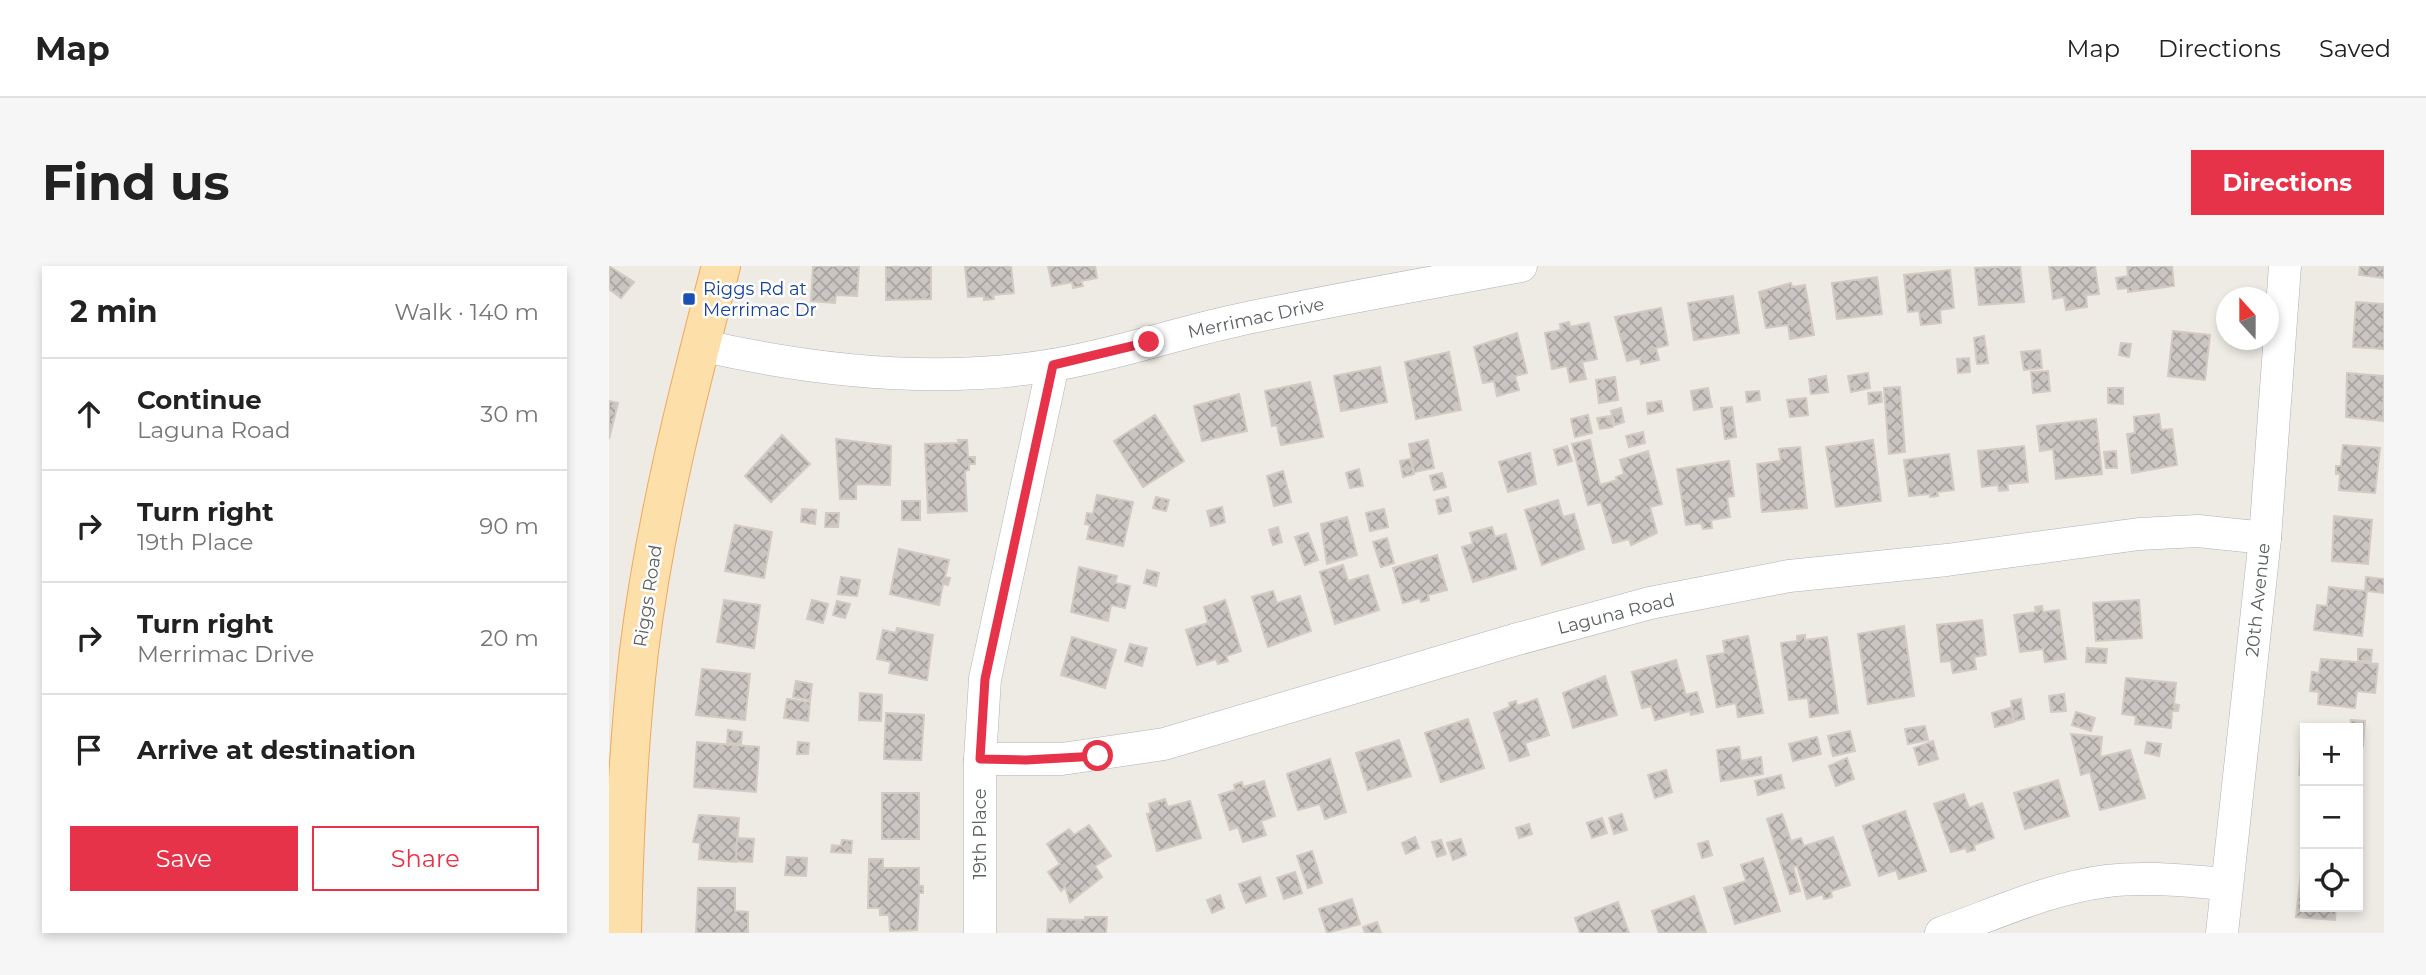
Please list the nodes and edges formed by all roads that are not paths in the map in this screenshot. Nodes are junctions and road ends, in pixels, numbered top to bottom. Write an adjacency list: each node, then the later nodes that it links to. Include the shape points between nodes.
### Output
1 (722, 266): 4 (main road, Riggs Road)
2 (1521, 266): 5 (street, Merrimac Drive, via 1233,321)
3 (2285, 266): 6 (street, 20th Avenue)
4 (700, 345): 5 (street, Merrimac Drive, via 774,362 918,373); 9 (main road, Riggs Road, via 659,525 639,650 630,741)
5 (1053, 365): 7 (street, 19th Place, via 985,679)
6 (2265, 538): 7 (street, Laguna Road, via 2198,531 2139,534 1789,576 1650,603 1514,639 1164,744 1062,760); 8 (street, 20th Avenue)
7 (980, 759): 10 (street, 19th Place)
8 (2226, 884): 11 (street, via 2106,881 2051,894); 12 (street, 20th Avenue)
9 (622, 933)
10 (981, 933)
11 (1941, 933)
12 (2223, 933)

